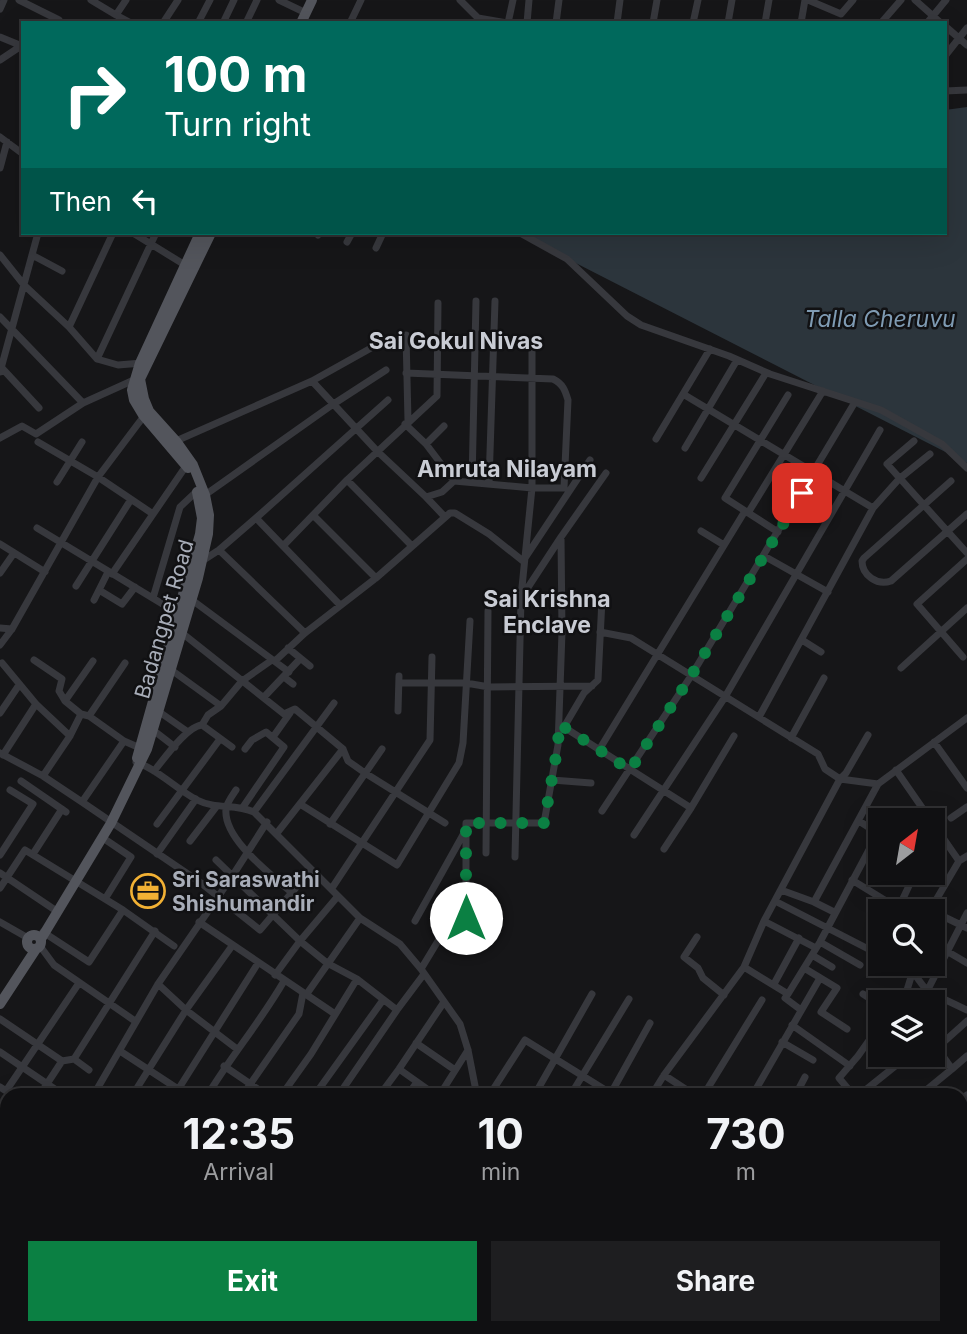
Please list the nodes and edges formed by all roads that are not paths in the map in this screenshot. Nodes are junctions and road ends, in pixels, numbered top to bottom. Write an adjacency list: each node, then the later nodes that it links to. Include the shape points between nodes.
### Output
1 (4, 0): 27 (street)
2 (19, 0): 33 (street)
3 (126, 0): 30 (street)
4 (178, 0): 36 (street)
5 (210, 0): 37 (street)
6 (234, 0): 38 (street)
7 (257, 0): 39 (street)
8 (279, 0): 32 (street)
9 (312, 0): 32 (main road)
10 (361, 0): 40 (street)
11 (460, 0): 28 (street)
12 (472, 0): 28 (street)
13 (513, 0): 41 (street)
14 (529, 0): 42 (street)
15 (559, 0): 43 (street)
16 (620, 0): 44 (street)
17 (657, 0): 45 (street)
18 (698, 0): 46 (street)
19 (732, 0): 47 (street)
20 (769, 0): 48 (street)
21 (806, 0): 29 (street); 49 (street)
22 (853, 0): 29 (street)
23 (901, 0): 51 (street)
24 (915, 0): 31 (street)
25 (946, 0): 31 (street)
26 (94, 1): 30 (street)
27 (0, 9)
28 (470, 10): 34 (street)
29 (841, 14): 50 (street)
30 (116, 15): 35 (street)
31 (933, 16): 52 (street); 53 (street)
32 (303, 18)
33 (59, 20)
34 (477, 20)
35 (127, 21)
36 (164, 21)
37 (199, 21)
38 (224, 21)
39 (247, 21)
40 (351, 21)
41 (508, 21)
42 (527, 21)
43 (555, 21)
44 (617, 21)
45 (653, 21)
46 (693, 21)
47 (728, 21)
48 (765, 21)
49 (801, 21)
50 (839, 21)
51 (882, 21)
52 (929, 21)
53 (939, 21)
54 (947, 28): 57 (street)
55 (967, 28): 57 (street)
56 (0, 37): 59 (street)
57 (959, 38): 58 (street); 61 (street)
58 (967, 44)
59 (21, 46)
60 (21, 47): 62 (street)
61 (947, 54)
62 (0, 60)
63 (967, 90): 64 (street)
64 (947, 91)
65 (0, 136): 66 (street)
66 (7, 142): 67 (street); 68 (street)
67 (21, 153)
68 (0, 169)
69 (37, 235): 81 (street)
70 (112, 235): 89 (street)
71 (136, 235): 78 (street)
72 (155, 235): 78 (street)
73 (351, 235): 77 (street)
74 (382, 235): 79 (street)
75 (524, 235): 94 (street, via 567,259 626,316)
76 (200, 240): 82 (main road); 97 (main road)
77 (347, 242)
78 (150, 245): 82 (street); 95 (street)
79 (376, 248)
80 (0, 255): 84 (street)
81 (32, 255): 83 (street); 84 (street)
82 (185, 265): 97 (main road)
83 (62, 271)
84 (24, 285): 89 (street); 90 (street)
85 (475, 301): 103 (street)
86 (495, 301): 104 (street)
87 (438, 303): 102 (street)
88 (0, 317): 90 (street)
89 (69, 327): 95 (street)
90 (12, 330): 98 (street); 113 (street)
91 (406, 335): 100 (street)
92 (380, 343): 107 (street)
93 (532, 346): 106 (street)
94 (710, 349): 96 (street); 109 (street)
95 (97, 359): 97 (street, via 118,365)
96 (737, 360): 101 (street); 116 (street)
97 (144, 363): 105 (main road)
98 (0, 368): 115 (street)
99 (386, 370): 114 (street)
100 (406, 373): 102 (street); 118 (street)
101 (766, 373): 108 (street); 119 (street)
102 (437, 374): 103 (street); 118 (street, via 437,396)
103 (474, 375): 104 (street); 148 (street)
104 (492, 375): 106 (street); 149 (street)
105 (137, 379): 113 (street); 117 (main road, Badangpet Road, via 134,400)
106 (532, 379): 150 (street); 150 (street, via 560,382 568,400 564,488)
107 (312, 381): 114 (street); 125 (street)
108 (823, 391): 112 (street); 134 (street)
109 (683, 394): 116 (street); 124 (street)
110 (788, 395): 126 (street)
111 (388, 400): 121 (street)
112 (855, 402): 138 (street, via 924,432); 140 (street)
113 (83, 403): 123 (street, via 36,434 22,426)
114 (332, 405): 121 (street); 152 (street)
115 (39, 408)
116 (708, 410): 119 (street); 131 (street)
117 (146, 413): 125 (main road, Badangpet Road); 137 (main road, Badangpet Road); 141 (street)
118 (406, 422): 130 (street); 132 (street)
119 (734, 425): 126 (street); 142 (street)
120 (444, 426): 130 (street)
121 (355, 428): 132 (street); 162 (street)
122 (880, 430): 151 (street)
123 (0, 438)
124 (656, 439)
125 (176, 441): 152 (main road, Badangpet Road, via 193,465)
126 (761, 441): 134 (street); 157 (street, via 725,498)
127 (914, 441): 143 (street, via 887,464)
128 (38, 442): 136 (street)
129 (82, 442): 136 (street)
130 (426, 444): 145 (street)
131 (685, 448)
132 (377, 451): 144 (street); 153 (street)
133 (930, 454): 143 (street)
134 (784, 455): 140 (street); 157 (street)
135 (590, 460): 180 (street)
136 (70, 461): 141 (street); 147 (street)
137 (186, 466): 152 (main road, Badangpet Road); 158 (street)
138 (967, 468)
139 (606, 473): 167 (street)
140 (814, 473): 151 (street); 165 (street)
141 (98, 477): 154 (street); 169 (street)
142 (701, 478)
143 (899, 479): 155 (street); 156 (street)
144 (347, 480): 160 (street); 172 (street)
145 (454, 481): 148 (street); 153 (street, via 442,492)
146 (951, 481): 155 (street)
147 (57, 482)
148 (472, 482): 149 (street)
149 (489, 483): 150 (street)
150 (532, 488): 180 (street)
151 (845, 492): 156 (street); 184 (street)
152 (201, 493): 179 (main road, Badangpet Road, via 209,526); 190 (main road, Badangpet Road, via 201,534); 191 (street, via 180,507)
153 (426, 497): 161 (street)
154 (130, 501): 158 (street); 178 (street)
155 (923, 505): 166 (street); 166 (street, via 862,561 867,575 884,583 891,581)
156 (873, 508): 189 (street)
157 (747, 512): 165 (street); 170 (street)
158 (153, 514): 183 (street)
159 (967, 514): 166 (street)
160 (313, 515): 171 (street); 185 (street)
161 (445, 517): 172 (street); 180 (street, via 455,513)
162 (256, 518): 171 (street); 173 (street)
163 (37, 528): 169 (street)
164 (701, 531): 170 (street)
165 (778, 532): 176 (street)
166 (948, 532): 175 (street)
167 (561, 537): 192 (street); 233 (street)
168 (0, 544): 174 (street)
169 (61, 544): 178 (street); 181 (street)
170 (724, 545): 210 (street)
171 (283, 546): 195 (street)
172 (412, 546): 185 (street)
173 (219, 550): 179 (street); 205 (street)
174 (14, 553): 181 (street); 182 (street)
175 (967, 553)
176 (764, 556): 184 (street); 223 (street)
177 (967, 559): 203 (street, via 917,604)
178 (91, 561): 183 (street); 186 (street)
179 (202, 561): 190 (main road, Badangpet Road)
180 (523, 561): 192 (street)
181 (45, 572): 201 (street)
182 (0, 573)
183 (110, 573): 187 (street); 188 (street)
184 (797, 574): 189 (street); 235 (street)
185 (376, 578): 195 (street)
186 (76, 586)
187 (135, 587): 188 (street, via 121,604); 191 (street)
188 (99, 590): 194 (street)
189 (828, 592): 206 (street)
190 (188, 597): 198 (main road, Badangpet Road); 204 (main road, Badangpet Road); 215 (street)
191 (153, 598): 198 (street)
192 (521, 598): 230 (street)
193 (602, 599): 202 (street)
194 (94, 600)
195 (340, 605): 205 (street)
196 (967, 608): 203 (street)
197 (488, 611): 232 (street)
198 (179, 614): 262 (main road, Badangpet Road)
199 (470, 621): 227 (street)
200 (0, 628): 201 (street)
201 (12, 628): 207 (street)
202 (600, 632): 210 (street, via 631,638); 231 (street, via 598,680)
203 (941, 632): 212 (street); 220 (street)
204 (182, 633): 221 (main road, Badangpet Road); 225 (street)
205 (305, 633): 208 (street)
206 (802, 640): 209 (street); 245 (street)
207 (0, 645)
208 (288, 648): 213 (street); 215 (street)
209 (821, 652)
210 (657, 655): 223 (street); 266 (street)
211 (432, 657): 226 (street)
212 (963, 657)
213 (300, 659): 219 (street); 222 (street)
214 (34, 660): 236 (street, via 62,679 59,691)
215 (272, 660): 222 (street); 225 (street)
216 (93, 661): 236 (street)
217 (1, 662): 229 (street)
218 (125, 663): 244 (street)
219 (310, 666)
220 (901, 668)
221 (170, 669): 239 (street); 240 (main road, Badangpet Road)
222 (286, 674): 228 (street); 234 (street)
223 (691, 676): 235 (street); 270 (street)
224 (824, 678): 256 (street)
225 (242, 681): 234 (street); 239 (street)
226 (431, 682): 227 (street); 241 (street, via 399,679); 285 (street, via 430,740)
227 (466, 683): 232 (street); 297 (street, via 459,763)
228 (293, 684)
229 (19, 685): 238 (street); 242 (street)
230 (520, 686): 232 (street); 233 (street); 303 (street)
231 (592, 686): 233 (street); 248 (street)
232 (489, 687): 304 (street)
233 (560, 688): 248 (street)
234 (264, 697): 243 (street, via 284,714)
235 (725, 697): 245 (street); 284 (street)
236 (65, 701): 244 (street)
237 (334, 703): 249 (street)
238 (36, 704): 253 (street); 267 (street)
239 (221, 706): 247 (street)
240 (158, 711): 250 (main road, Badangpet Road); 251 (street)
241 (398, 711)
242 (0, 713)
243 (290, 713): 249 (street, via 295,709); 255 (street)
244 (85, 715): 253 (street); 258 (street)
245 (759, 717): 256 (street)
246 (966, 721): 259 (street)
247 (202, 725): 251 (street); 257 (street)
248 (561, 726): 266 (street); 276 (street)
249 (317, 728): 264 (street); 296 (street)
250 (153, 730): 260 (street); 268 (main road, Badangpet Road)
251 (188, 732): 260 (street)
252 (868, 735): 275 (street)
253 (70, 736): 274 (street)
254 (734, 736): 293 (street)
255 (273, 737): 263 (street, via 266,733); 291 (street, via 284,747)
256 (791, 738): 275 (street, via 818,754 825,769)
257 (220, 739): 261 (street); 282 (street)
258 (124, 741): 262 (street); 287 (street)
259 (934, 742): 271 (street); 280 (street)
260 (175, 747): 272 (street)
261 (232, 747)
262 (140, 748): 268 (main road, Badangpet Road)
263 (245, 748)
264 (343, 749): 273 (street, via 348,761); 288 (street)
265 (382, 749): 273 (street)
266 (599, 750): 270 (street)
267 (3, 755): 269 (street); 274 (street)
268 (139, 763): 272 (street); 300 (main road, Badangpet Road)
269 (0, 767)
270 (630, 770): 284 (street); 295 (street)
271 (896, 770): 279 (street); 294 (street)
272 (154, 771): 282 (street)
273 (365, 773): 285 (street); 306 (street)
274 (43, 776): 287 (street)
275 (840, 779): 279 (street); 334 (street)
276 (552, 780): 278 (street); 303 (street, via 544,823)
277 (21, 781): 319 (street, via 64,810)
278 (592, 783)
279 (878, 784): 299 (street)
280 (967, 788)
281 (10, 790): 320 (street, via 33,804)
282 (183, 790): 286 (street); 305 (street)
283 (236, 790): 289 (street)
284 (663, 791): 293 (street); 310 (street)
285 (394, 792): 297 (street); 314 (street)
286 (196, 799): 290 (street); 321 (street)
287 (82, 802): 300 (street)
288 (300, 804): 306 (street); 309 (street)
289 (226, 805): 290 (street); 291 (street); 316 (street, via 233,837)
290 (216, 807): 313 (street)
291 (243, 807): 296 (street)
292 (967, 807): 298 (street)
293 (691, 808): 315 (street)
294 (923, 808)
295 (602, 811)
296 (254, 812): 301 (street)
297 (428, 812): 302 (street); 314 (street, via 397,865)
298 (951, 818)
299 (859, 821): 307 (street); 343 (street)
300 (109, 822): 311 (main road, Badangpet Road); 321 (street); 330 (main road, Badangpet Road)
301 (267, 822): 309 (street); 316 (street)
302 (445, 822)
303 (515, 822): 304 (street); 323 (street)
304 (488, 823): 308 (street, via 468,822); 317 (street)
305 (157, 824)
306 (330, 824): 314 (street)
307 (868, 827)
308 (465, 831): 336 (street); 354 (street)
309 (276, 833): 326 (street)
310 (634, 835)
311 (103, 838): 330 (main road, Badangpet Road); 339 (street, via 131,857)
312 (945, 840): 325 (street)
313 (190, 841)
314 (361, 844): 333 (street)
315 (664, 849)
316 (247, 851): 328 (street); 335 (street)
317 (486, 853)
318 (868, 853): 331 (street)
319 (33, 854): 329 (street, via 25,850); 330 (street)
320 (0, 855)
321 (157, 855): 337 (street)
322 (967, 856): 325 (street)
323 (515, 857)
324 (216, 860): 328 (street)
325 (959, 861): 341 (street)
326 (311, 870): 333 (street); 335 (street)
327 (0, 873): 329 (street)
328 (233, 875): 337 (street); 348 (street)
329 (8, 877): 332 (street); 345 (street)
330 (75, 880): 339 (street); 345 (main road, Badangpet Road)
331 (852, 880): 340 (street); 346 (street)
332 (0, 888)
333 (332, 888): 338 (street)
334 (781, 890): 342 (street); 343 (street)
335 (292, 893): 348 (street)
336 (466, 895): 361 (street); 375 (street)
337 (218, 896): 348 (street, via 260,930); 353 (street)
338 (338, 896): 349 (street); 362 (street)
339 (105, 899): 344 (street)
340 (885, 899)
341 (936, 899)
342 (775, 901): 351 (street); 356 (street)
343 (814, 902): 346 (street)
344 (123, 910): 357 (street); 360 (street, via 89,962)
345 (57, 911): 360 (main road, Badangpet Road)
346 (834, 912): 356 (street)
347 (967, 913): 355 (street)
348 (273, 915): 362 (street)
349 (360, 918): 369 (street); 375 (street, via 400,944)
350 (945, 918): 355 (street)
351 (764, 921): 359 (street); 372 (street)
352 (0, 922): 360 (street)
353 (199, 922): 364 (street); 381 (street)
354 (415, 922)
355 (964, 927): 367 (street)
356 (827, 928): 365 (street); 366 (street)
357 (155, 931): 363 (street); 397 (street)
358 (697, 937): 389 (street, via 684,957)
359 (799, 939): 365 (street); 382 (street)
360 (37, 940): 380 (street, via 54,965); 388 (main road, Badangpet Road); 396 (main road, Badangpet Road)
361 (466, 940)
362 (300, 941): 369 (street); 376 (street)
363 (174, 946)
364 (232, 946): 368 (street); 398 (street)
365 (816, 948): 371 (street); 373 (street); 374 (street)
366 (868, 949)
367 (946, 951): 370 (street); 383 (street)
368 (258, 963): 376 (street); 409 (street)
369 (327, 963): 378 (street); 384 (street)
370 (967, 963)
371 (860, 965)
372 (744, 967): 382 (street); 389 (street)
373 (832, 967)
374 (804, 968): 377 (street); 386 (street)
375 (423, 972): 395 (street); 399 (street)
376 (275, 975): 379 (street)
377 (820, 978): 400 (street); 408 (street, via 836,988 821,1012)
378 (357, 979): 392 (street); 402 (street)
379 (284, 981): 384 (street); 415 (street)
380 (79, 984): 397 (street); 414 (street)
381 (158, 984): 398 (street); 404 (street)
382 (774, 984): 386 (street)
383 (927, 990)
384 (304, 994): 402 (street); 439 (street, via 299,1014)
385 (592, 994): 420 (street)
386 (788, 994): 400 (street, via 785,998)
387 (863, 994): 390 (street)
388 (0, 995)
389 (724, 995): 435 (street)
390 (868, 997)
391 (629, 999): 434 (street)
392 (383, 1000): 399 (street); 451 (street)
393 (762, 1000): 465 (street)
394 (945, 1000): 401 (street)
395 (444, 1002): 411 (street); 416 (street, via 460,1024)
396 (0, 1004)
397 (109, 1004): 404 (street); 422 (street)
398 (186, 1010): 409 (street); 432 (street)
399 (397, 1010): 452 (street)
400 (800, 1010): 407 (street)
401 (967, 1010)
402 (335, 1014): 450 (street)
403 (0, 1018): 414 (street)
404 (135, 1021): 417 (street)
405 (967, 1021): 410 (street)
406 (650, 1023): 462 (street)
407 (792, 1025): 412 (street); 426 (street)
408 (847, 1029)
409 (216, 1031): 415 (street); 446 (street)
410 (945, 1038)
411 (416, 1042): 429 (street); 433 (street)
412 (782, 1042): 423 (street); 466 (street)
413 (868, 1042): 426 (street)
414 (37, 1044): 424 (street); 427 (street)
415 (237, 1049): 425 (street)
416 (468, 1050): 433 (street); 457 (street)
417 (120, 1051): 432 (street); 443 (street)
418 (0, 1052): 427 (street)
419 (967, 1056): 430 (street)
420 (556, 1058): 434 (street); 458 (street, via 525,1040); 459 (street)
421 (945, 1058): 430 (street)
422 (74, 1059): 424 (street); 431 (street)
423 (813, 1060)
424 (62, 1061): 438 (street)
425 (224, 1066): 439 (street); 447 (street)
426 (850, 1066): 468 (street, via 839,1078)
427 (22, 1067): 438 (street); 440 (street)
428 (893, 1067): 469 (street)
429 (399, 1069): 437 (street); 453 (street)
430 (953, 1069): 470 (street)
431 (89, 1070)
432 (150, 1070): 444 (street); 445 (street)
433 (455, 1070): 456 (street)
434 (583, 1075): 460 (street); 461 (street)
435 (664, 1075): 463 (street); 464 (street)
436 (805, 1077): 467 (street)
437 (417, 1082): 454 (street); 455 (street)
438 (47, 1083): 441 (street); 442 (street)
439 (250, 1083): 448 (street); 449 (street)
440 (4, 1088)
441 (44, 1088)
442 (54, 1088)
443 (98, 1088)
444 (138, 1088)
445 (171, 1088)
446 (179, 1088)
447 (212, 1088)
448 (247, 1088)
449 (257, 1088)
450 (287, 1088)
451 (320, 1088)
452 (343, 1088)
453 (385, 1088)
454 (413, 1088)
455 (426, 1088)
456 (443, 1088)
457 (476, 1088)
458 (494, 1088)
459 (539, 1088)
460 (575, 1088)
461 (602, 1088)
462 (616, 1088)
463 (656, 1088)
464 (683, 1088)
465 (708, 1088)
466 (756, 1088)
467 (799, 1088)
468 (848, 1088)
469 (866, 1088)
470 (929, 1088)

